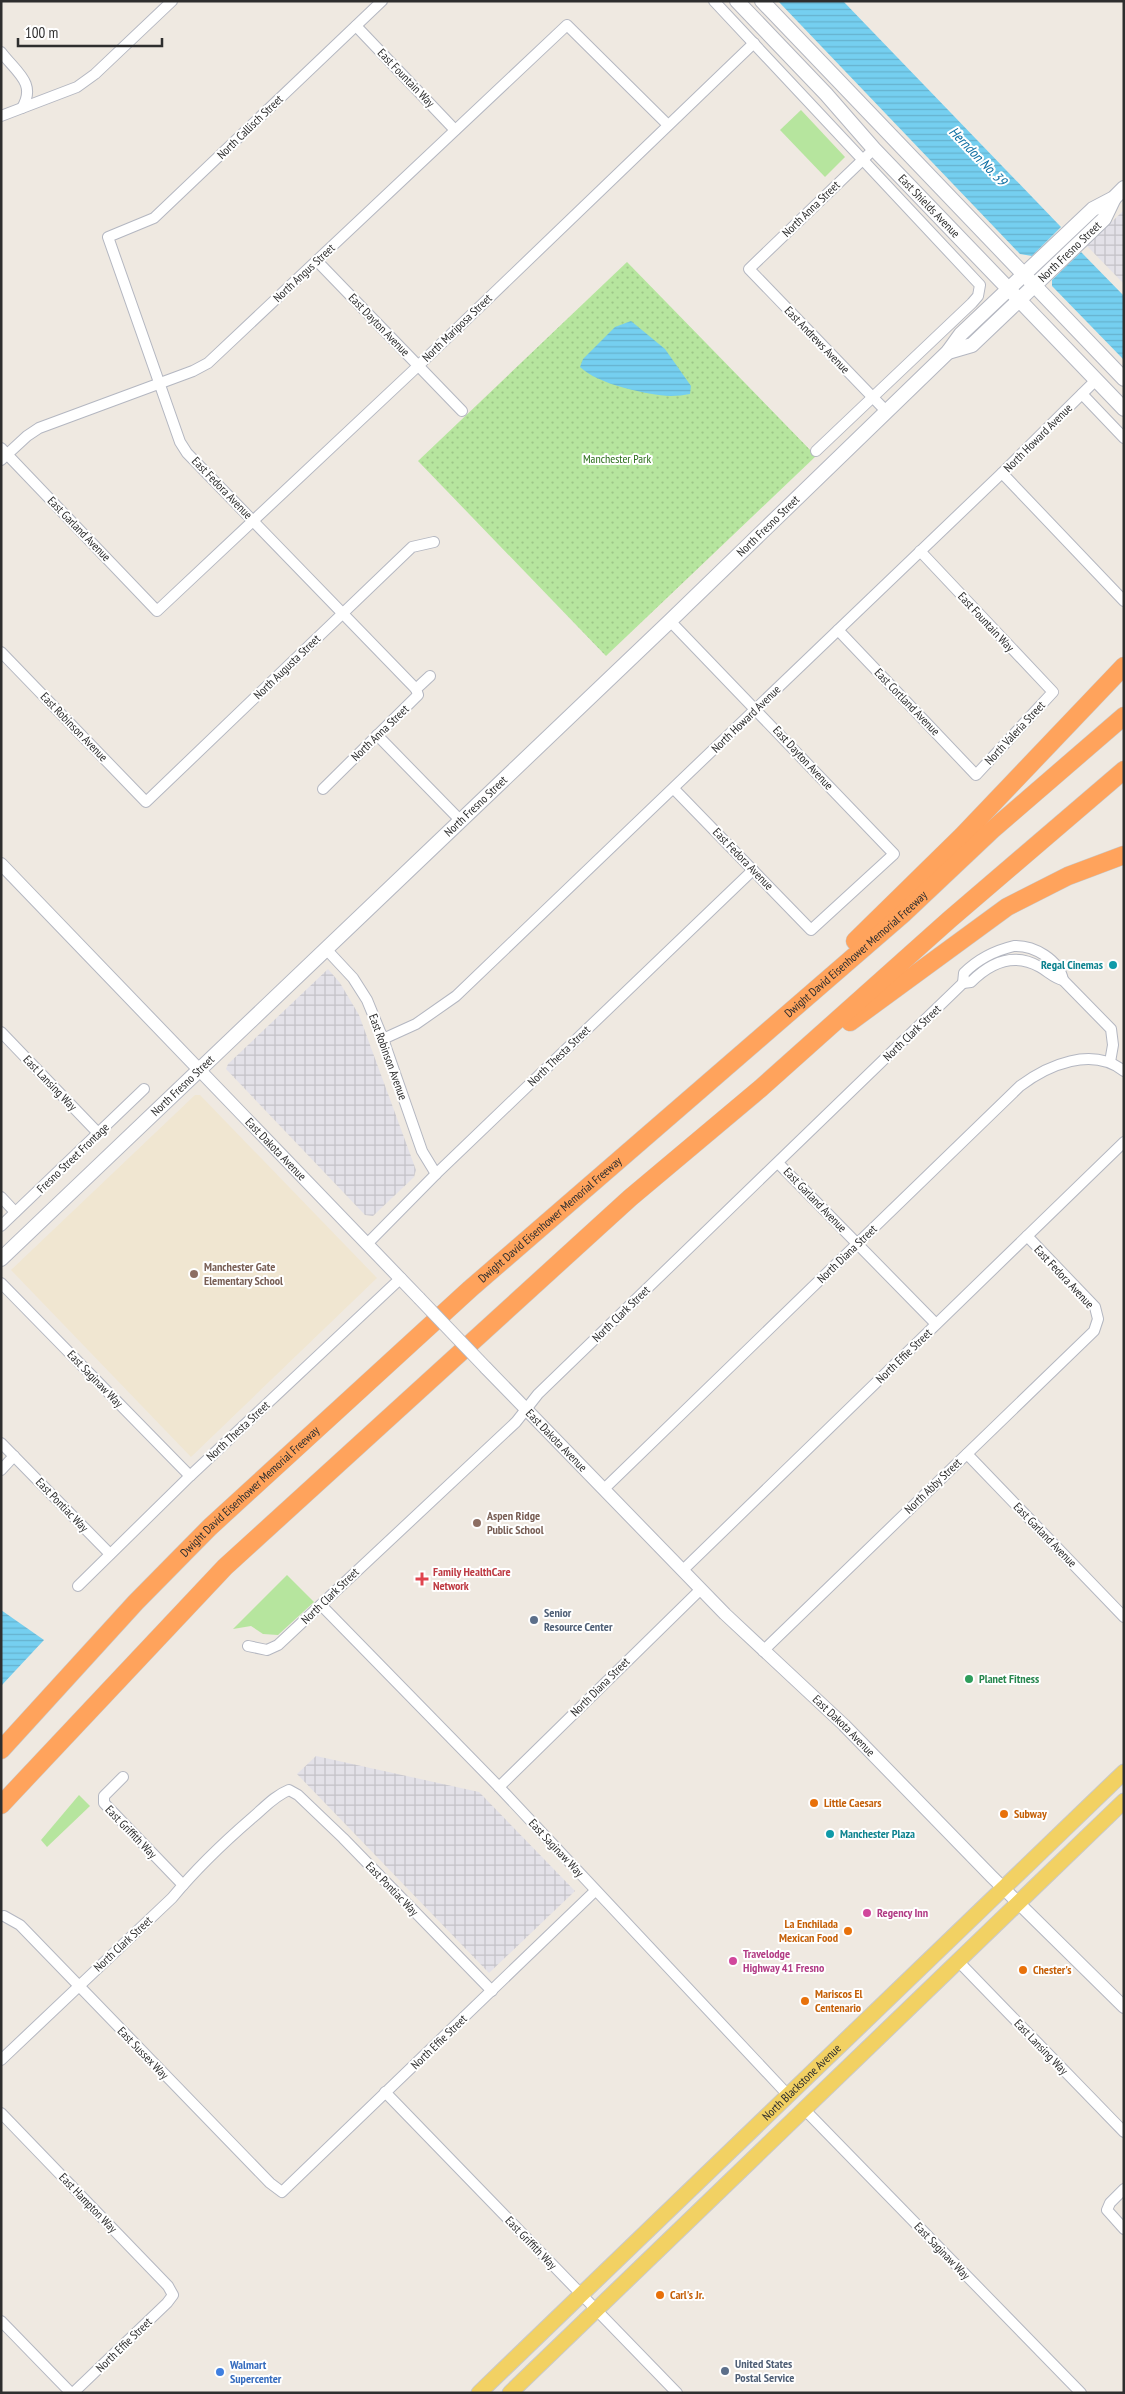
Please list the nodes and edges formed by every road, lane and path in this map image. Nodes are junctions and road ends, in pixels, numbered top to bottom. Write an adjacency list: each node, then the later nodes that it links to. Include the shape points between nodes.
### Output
1 (172, 1): 9 (street, via 95,74 61,94)
2 (382, 1): 6 (street, North Callisch Street)
3 (714, 1): 7 (street)
4 (737, 1): 13 (main road, East Shields Avenue)
5 (762, 1): 16 (main road, East Shields Avenue)
6 (356, 26): 12 (street, East Fountain Way); 17 (street, North Callisch Street, via 154,218)
7 (754, 43): 11 (street, North Mariposa Street); 14 (street)
8 (1, 52): 9 (street, via 27,83 28,96)
9 (22, 108): 10 (street)
10 (1, 116)
11 (668, 126): 12 (street, North Angus Street, via 567,25); 25 (street, North Mariposa Street)
12 (455, 130): 18 (street, North Angus Street)
13 (874, 149): 14 (street, North Anna Street); 16 (main road, via 886,147 891,150 926,185); 22 (main road, East Shields Avenue)
14 (862, 160): 19 (street, North Anna Street); 30 (street, via 980,286 978,296)
15 (1119, 193): 20 (main road, North Fresno Street, via 1093,209); 21 (main road, North Fresno Street, via 1104,219)
16 (957, 206): 20 (main road, East Shields Avenue)
17 (108, 237): 28 (street, East Fedora Avenue)
18 (317, 261): 25 (street, East Dayton Avenue); 28 (street, North Angus Street, via 208,363)
19 (749, 269): 30 (street, East Andrews Avenue)
20 (1023, 275): 21 (main road, East Shields Avenue); 22 (main road, North Fresno Street)
21 (1034, 286): 23 (main road, North Fresno Street); 26 (main road, East Shields Avenue)
22 (1008, 290): 23 (main road, East Shields Avenue); 24 (main road, North Fresno Street, via 961,334)
23 (1018, 300): 24 (main road, North Fresno Street, via 972,345); 27 (main road, East Shields Avenue)
24 (948, 352): 33 (main road, North Fresno Street)
25 (418, 366): 32 (street, East Dayton Avenue); 38 (street, North Mariposa Street)
26 (1124, 379)
27 (1096, 380): 29 (street, North Howard Avenue); 31 (main road, East Shields Avenue)
28 (158, 384): 36 (street, North Angus Street, via 39,428); 38 (street, East Fedora Avenue, via 184,448)
29 (1082, 394): 34 (street); 37 (street, North Howard Avenue)
30 (872, 397): 33 (street, East Andrews Avenue); 35 (street)
31 (1124, 409)
32 (462, 411)
33 (886, 411): 44 (main road, North Fresno Street)
34 (1124, 438)
35 (816, 451)
36 (3, 454): 42 (street, East Garland Avenue)
37 (1002, 473): 40 (street, North Howard Avenue); 41 (street)
38 (253, 520): 42 (street, North Mariposa Street); 43 (street, East Fedora Avenue)
39 (434, 542): 43 (street, North Augusta Street, via 412,547)
40 (920, 551): 45 (street, North Howard Avenue); 50 (street, East Fountain Way)
41 (1124, 601)
42 (157, 611)
43 (343, 613): 49 (street, East Fedora Avenue); 58 (street, North Augusta Street)
44 (670, 621): 51 (street, East Dayton Avenue); 59 (main road, North Fresno Street)
45 (838, 630): 51 (street, North Howard Avenue); 55 (street, East Cortland Avenue)
46 (1, 652): 58 (street, East Robinson Avenue)
47 (1124, 666): 69 (highway, via 962,836)
48 (430, 676): 49 (street, North Anna Street)
49 (416, 689): 53 (street, North Anna Street, via 418,695)
50 (1053, 692): 55 (street, North Valeria Street)
51 (756, 709): 57 (street, North Howard Avenue); 63 (street, East Dayton Avenue, via 894,854)
52 (1124, 716): 69 (highway, Dwight David Eisenhower Memorial Freeway, via 992,830 903,914)
53 (378, 735): 56 (street, North Anna Street); 59 (street)
54 (1124, 770): 73 (highway)
55 (976, 775)
56 (322, 789)
57 (674, 789): 62 (street, East Fedora Avenue); 68 (street, North Howard Avenue, via 456,996 416,1024)
58 (146, 802)
59 (460, 820): 64 (main road, North Fresno Street)
60 (1124, 855): 73 (highway, via 1068,876 1007,907)
61 (1, 864): 71 (street, East Dakota Avenue)
62 (753, 870): 63 (street, East Fedora Avenue); 78 (street, North Thesta Street)
63 (811, 930)
64 (326, 949): 68 (street, East Robinson Avenue, via 353,978); 71 (main road, North Fresno Street)
65 (1064, 980): 66 (street, North Clark Street, via 1023,960 1005,960 989,966 971,982); 66 (street, North Clark Street, via 1061,971 1046,957 1031,948 1014,946 997,950 974,963 964,974); 70 (street, via 1111,1028)
66 (963, 983): 77 (street, North Clark Street)
67 (1, 1032): 75 (street, East Lansing Way)
68 (384, 1040): 78 (street, East Robinson Avenue, via 422,1150)
69 (738, 1055): 105 (highway, Dwight David Eisenhower Memorial Freeway, via 470,1289 210,1527 136,1602)
70 (1110, 1062): 72 (street); 83 (street, North Diana Street, via 1079,1059 1034,1075)
71 (198, 1070): 84 (street, East Dakota Avenue); 85 (main road, North Fresno Street)
72 (1124, 1071)
73 (761, 1088): 111 (highway, via 630,1198 225,1567)
74 (144, 1089): 75 (street, Fresno Street Frontage)
75 (98, 1133): 80 (street, Fresno Street Frontage)
76 (1124, 1142): 82 (street, North Effie Street)
77 (778, 1162): 83 (street, East Garland Avenue); 90 (street, North Clark Street)
78 (436, 1174): 84 (street, North Thesta Street)
79 (1, 1197): 80 (street)
80 (16, 1212): 81 (street, Fresno Street Frontage)
81 (1, 1226)
82 (1027, 1236): 88 (street, East Fedora Avenue, via 1095,1307); 89 (street, North Effie Street)
83 (858, 1243): 89 (street, East Garland Avenue); 96 (street, North Diana Street)
84 (367, 1244): 86 (street, East Dakota Avenue)
85 (1, 1258)
86 (400, 1278): 90 (street, East Dakota Avenue, bridge); 95 (street, North Thesta Street)
87 (1, 1283): 95 (street, East Saginaw Way)
88 (1098, 1319): 92 (street, North Abby Street, via 1094,1331)
89 (936, 1324): 98 (street, North Effie Street)
90 (526, 1409): 96 (street, East Dakota Avenue); 101 (street, North Clark Street)
91 (1, 1443): 93 (street, East Pontiac Way)
92 (967, 1454): 102 (street, East Garland Avenue); 104 (street, North Abby Street)
93 (14, 1456): 94 (street); 97 (street, East Pontiac Way)
94 (1, 1470)
95 (190, 1476): 97 (street, North Thesta Street)
96 (604, 1489): 98 (street, East Dakota Avenue)
97 (110, 1554): 99 (street, North Thesta Street)
98 (683, 1570): 100 (street, East Dakota Avenue)
99 (78, 1586)
100 (701, 1589): 104 (street, East Dakota Avenue); 108 (street, North Diana Street)
101 (321, 1605): 103 (street, North Clark Street, via 278,1645 267,1650); 108 (street, East Saginaw Way)
102 (1124, 1617)
103 (248, 1646)
104 (763, 1651): 113 (street, East Dakota Avenue, via 848,1729)
105 (4, 1747)
106 (1124, 1772): 113 (main road, North Blackstone Avenue)
107 (123, 1777): 112 (street, East Griffith Way, via 104,1796 104,1803)
108 (499, 1787): 114 (street, East Saginaw Way)
109 (289, 1790): 112 (street, North Clark Street, via 279,1794 235,1833); 119 (street, East Pontiac Way, via 343,1838)
110 (1124, 1801): 115 (main road, North Blackstone Avenue)
111 (1, 1804)
112 (182, 1885): 118 (street, North Clark Street)
113 (1004, 1888): 115 (street, East Dakota Avenue); 121 (main road, North Blackstone Avenue)
114 (595, 1891): 119 (street, North Effie Street); 124 (street, East Saginaw Way)
115 (1019, 1902): 117 (main road, North Blackstone Avenue); 120 (street, East Dakota Avenue)
116 (4, 1916): 118 (street, East Sussex Way, via 20,1925)
117 (958, 1961): 125 (main road, North Blackstone Avenue); 127 (street, East Lansing Way)
118 (79, 1986): 122 (street, North Clark Street); 130 (street, East Sussex Way)
119 (492, 1991): 123 (street, North Effie Street)
120 (1124, 2007)
121 (829, 2056): 124 (main road, North Blackstone Avenue); 125 (main road, via 827,2071 801,2098)
122 (1, 2060)
123 (385, 2092): 130 (street, North Effie Street); 133 (street, East Griffith Way)
124 (788, 2096): 128 (main road, via 790,2108 756,2143); 133 (main road, North Blackstone Avenue)
125 (804, 2109): 128 (main road, North Blackstone Avenue); 140 (street, East Saginaw Way)
126 (1, 2113): 132 (street, East Hampton Way, via 168,2286)
127 (1124, 2132)
128 (746, 2165): 134 (main road, North Blackstone Avenue)
129 (1124, 2189): 131 (street, via 1107,2210)
130 (282, 2192)
131 (1124, 2229)
132 (172, 2295): 136 (street, North Effie Street)
133 (580, 2295): 134 (street, East Griffith Way); 137 (main road, North Blackstone Avenue)
134 (595, 2310): 138 (main road, North Blackstone Avenue); 139 (street, East Griffith Way)
135 (1, 2321): 136 (street)
136 (72, 2393)
137 (479, 2393)
138 (510, 2393)
139 (677, 2393)
140 (1081, 2393)

